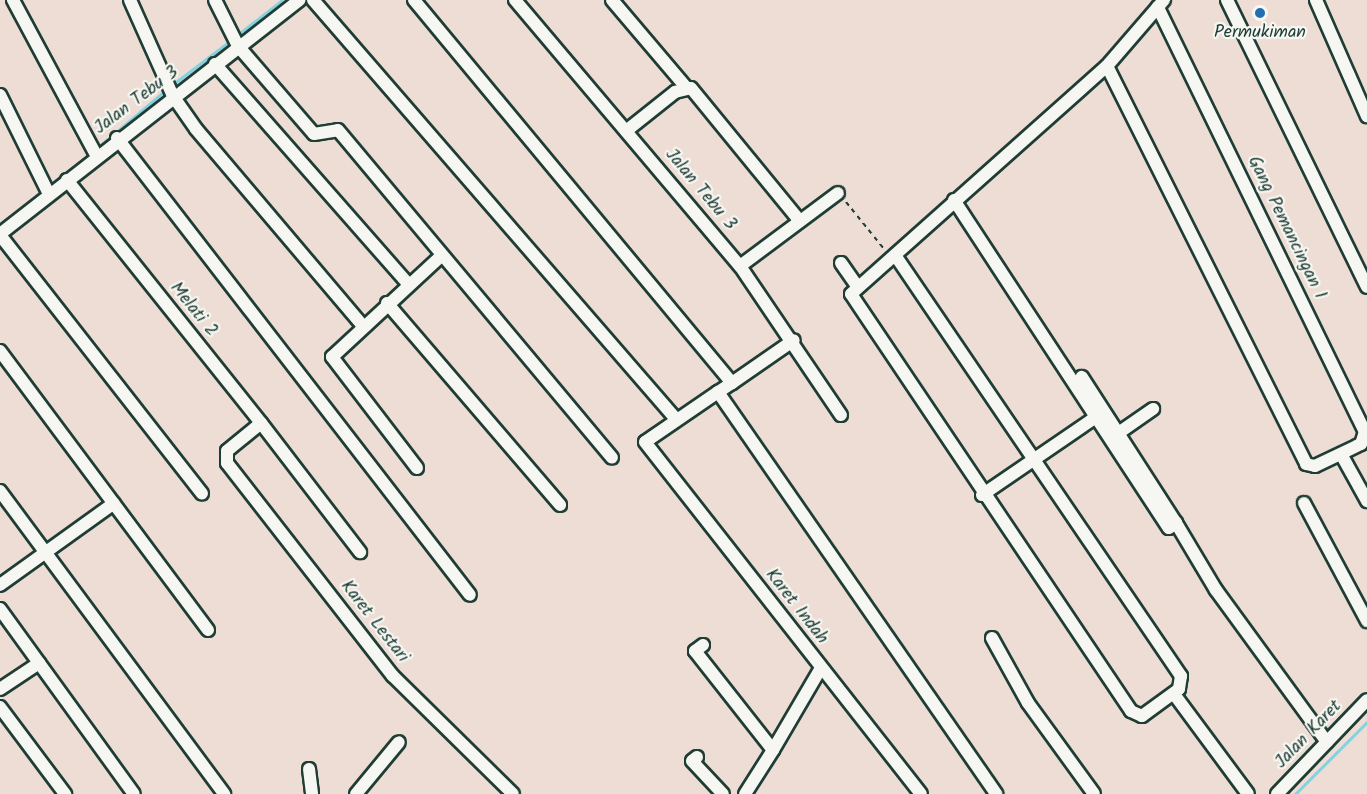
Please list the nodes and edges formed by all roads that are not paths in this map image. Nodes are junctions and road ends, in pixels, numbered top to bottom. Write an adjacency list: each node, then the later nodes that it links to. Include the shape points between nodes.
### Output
1 (13, 0): 21 (street)
2 (130, 0): 16 (street)
3 (215, 0): 12 (street)
4 (299, 0): 12 (street, Jalan Tebu 3)
5 (313, 0): 44 (street)
6 (414, 0): 40 (street)
7 (515, 0): 19 (street, Jalan Tebu 3)
8 (612, 0): 15 (street)
9 (1227, 0): 34 (street)
10 (1316, 0): 18 (street)
11 (1161, 3): 14 (street); 48 (street, Gang Pemancingan 1, via 1365,432 1361,444)
12 (235, 41): 13 (street, Jalan Tebu 3); 29 (street, via 314,134 338,130)
13 (215, 64): 16 (street, Jalan Tebu 3); 32 (street)
14 (1107, 66): 25 (street); 48 (street, Gang Pemancingan 1, via 1306,464 1315,466)
15 (685, 86): 19 (street); 26 (street, via 704,100)
16 (171, 91): 20 (street, Jalan Tebu 3); 36 (street)
17 (0, 95): 23 (street)
18 (1367, 116)
19 (626, 131): 31 (street, Jalan Tebu 3)
20 (117, 138): 21 (street, Jalan Tebu 3); 63 (street)
21 (94, 151): 22 (street, Jalan Tebu 3)
22 (67, 180): 23 (street, Jalan Tebu 3); 46 (street, Melati 2)
23 (46, 190): 27 (street, Jalan Tebu 3)
24 (838, 193): 26 (street)
25 (954, 200): 28 (street); 45 (street)
26 (800, 221): 31 (street)
27 (0, 234): 53 (street)
28 (893, 256): 33 (street); 50 (street)
29 (440, 257): 32 (street); 49 (street)
30 (841, 263): 33 (street)
31 (740, 266): 37 (street, Jalan Tebu 3)
32 (408, 284): 35 (street)
33 (857, 286): 54 (street, via 851,298)
34 (1367, 287)
35 (387, 303): 36 (street); 58 (street)
36 (363, 326): 51 (street, via 332,357)
37 (794, 340): 40 (street); 43 (street, Jalan Tebu 3)
38 (0, 351): 56 (street)
39 (1082, 377): 47 (street)
40 (732, 383): 41 (street)
41 (718, 392): 44 (street); 89 (street)
42 (1153, 409): 47 (street)
43 (841, 415)
44 (675, 419): 70 (street, Karet Indah, via 645,442)
45 (1094, 419): 50 (street); 59 (street, via 1165,528)
46 (261, 423): 60 (street, Melati 2); 85 (street, Karet Lestari, via 225,456 393,676)
47 (1117, 434): 59 (street)
48 (1341, 454): 55 (street)
49 (612, 458)
50 (1034, 461): 54 (street); 72 (street, via 1181,676)
51 (417, 468)
52 (0, 491): 61 (street)
53 (202, 494)
54 (982, 495): 72 (street, via 1134,715 1142,716)
55 (1367, 501)
56 (114, 503): 61 (street); 66 (street)
57 (1304, 503): 65 (street)
58 (560, 505)
59 (1176, 523): 76 (street, via 1216,590)
60 (360, 552)
61 (45, 553): 62 (street); 82 (street)
62 (0, 585)
63 (470, 595)
64 (0, 609): 69 (street)
65 (1367, 621)
66 (208, 630)
67 (992, 638): 90 (street, via 1028,703)
68 (704, 645): 77 (street, via 695,651)
69 (39, 663): 71 (street); 81 (street)
70 (820, 668): 77 (street); 88 (street, Karet Indah)
71 (0, 689)
72 (1174, 694): 91 (street)
73 (1367, 700): 76 (street, Jalan Karet)
74 (0, 707): 80 (street)
75 (399, 742): 84 (street)
76 (1327, 742): 92 (street, Jalan Karet)
77 (772, 750): 87 (street)
78 (697, 758): 86 (street, via 692,761)
79 (309, 769): 83 (street)
80 (65, 794)
81 (134, 794)
82 (224, 794)
83 (312, 794)
84 (356, 794)
85 (513, 794)
86 (723, 794)
87 (745, 794)
88 (921, 794)
89 (996, 794)
90 (1094, 794)
91 (1248, 794)
92 (1277, 794)

